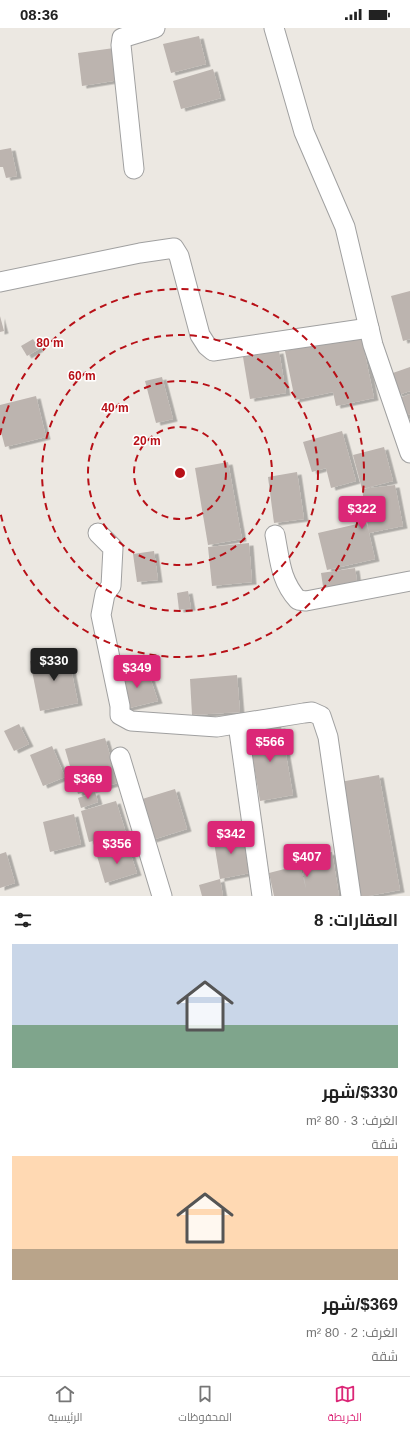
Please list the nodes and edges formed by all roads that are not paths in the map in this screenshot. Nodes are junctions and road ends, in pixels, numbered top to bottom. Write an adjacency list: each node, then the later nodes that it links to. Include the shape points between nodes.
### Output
1 (155, 28): 3 (street, via 122,38)
2 (274, 28): 5 (street, via 304,132 345,227)
3 (134, 169)
4 (0, 282): 5 (street, via 174,248 179,256 200,335 213,351)
5 (369, 328): 6 (street, via 373,345)
6 (406, 423): 7 (street)
7 (410, 453)
8 (98, 533): 11 (street, via 113,548 111,586 105,594 101,615 120,715 131,721 194,726 217,727)
9 (275, 535): 10 (street, via 281,571 290,591 298,600 306,601)
10 (410, 581)
11 (238, 724): 14 (street); 15 (street, via 312,712 321,716 328,737)
12 (120, 757): 13 (street)
13 (162, 896)
14 (262, 896)
15 (351, 896)

